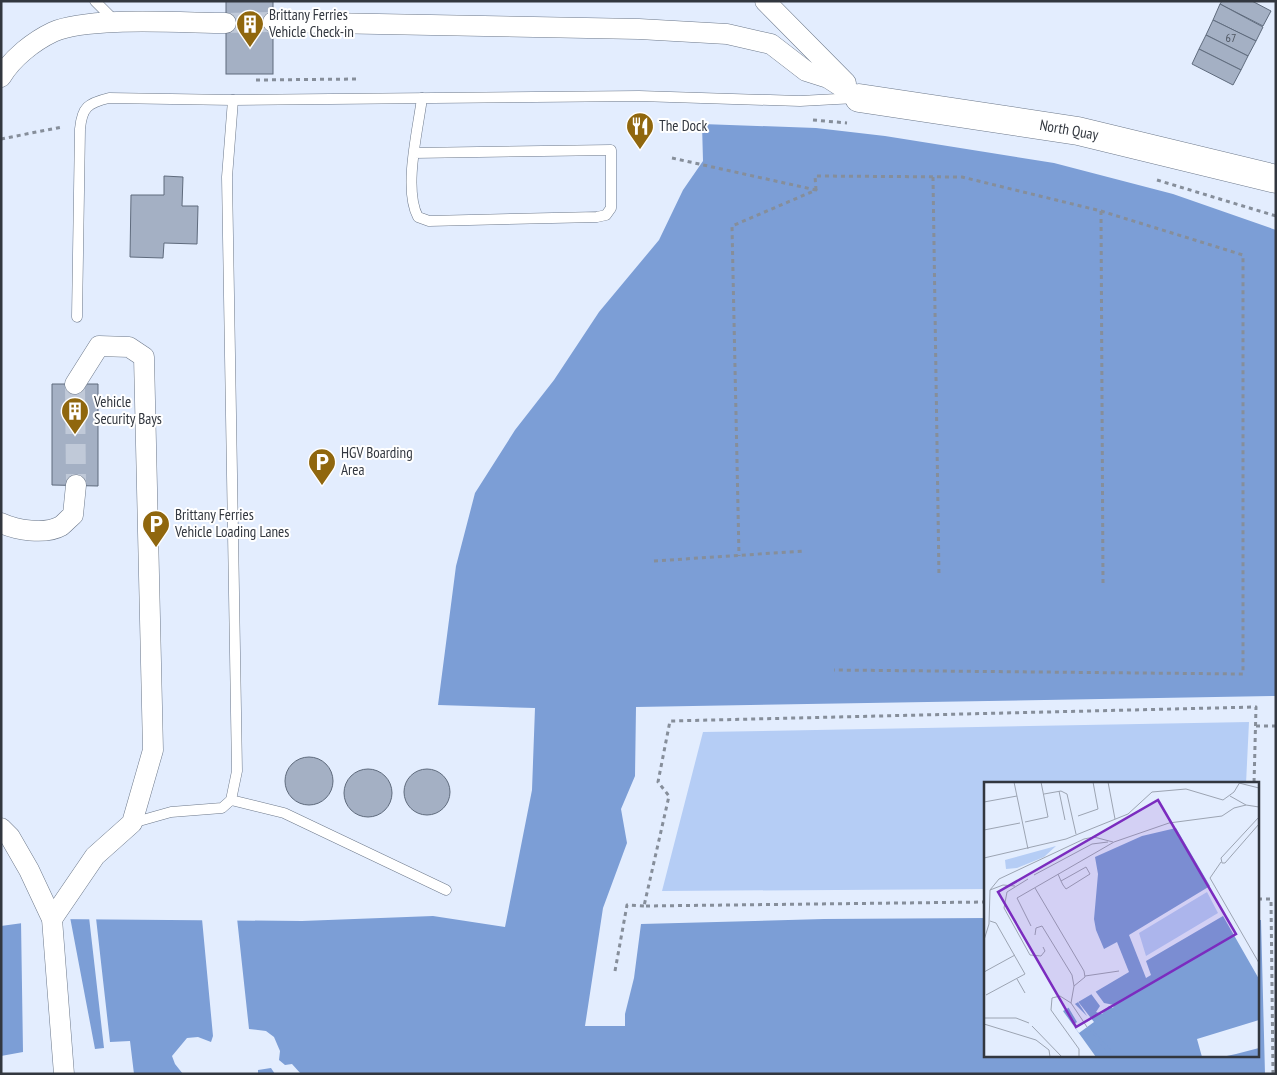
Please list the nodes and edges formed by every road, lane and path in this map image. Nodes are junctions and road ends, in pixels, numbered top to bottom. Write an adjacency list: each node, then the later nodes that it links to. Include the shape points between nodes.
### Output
1 (94, 1): 4 (lane)
2 (765, 1): 8 (street)
3 (273, 22): 8 (street, via 639,28 727,34 771,44 806,71 828,78)
4 (118, 23): 5 (street); 6 (street, via 75,26 54,32 34,43)
5 (226, 23)
6 (1, 76)
7 (422, 98): 8 (lane, via 694,97 800,101); 9 (lane); 12 (lane)
8 (859, 98): 15 (street, North Quay, via 1078,131)
9 (233, 100): 18 (lane, via 108,98 92,102 82,114); 31 (lane, via 227,177 237,771)
10 (64, 126): 11 (path)
11 (1, 139)
12 (414, 153): 12 (lane, via 414,209 418,218 430,222 597,217 606,215 611,208 611,150)
13 (672, 158): 16 (path)
14 (933, 177): 16 (path, via 815,176); 17 (path, via 962,177); 25 (path)
15 (1276, 179)
16 (816, 190): 23 (path, via 732,226)
17 (1101, 211): 26 (path); 27 (path, via 1243,255 1243,674)
18 (77, 317)
19 (75, 384): 32 (street, via 99,346 128,347 144,357 153,750)
20 (76, 485): 21 (street, via 73,515 60,527 34,531)
21 (1, 523)
22 (805, 552): 23 (path)
23 (739, 556): 24 (path)
24 (654, 560)
25 (939, 577)
26 (1103, 583)
27 (834, 670)
28 (1256, 726): 29 (path); 30 (path); 38 (path, via 1256,707 670,721 658,782 669,796)
29 (1276, 726)
30 (1254, 782)
31 (231, 800): 32 (lane, via 222,808 171,812); 34 (lane, via 284,813)
32 (132, 823): 39 (street, via 95,856)
33 (1, 828): 39 (street, via 10,837)
34 (446, 890)
35 (1260, 899): 36 (path)
36 (1274, 899): 42 (path)
37 (984, 902): 38 (path)
38 (644, 906): 40 (path, via 627,905)
39 (52, 919): 41 (street)
40 (615, 971)
41 (64, 1074)
42 (1273, 1074)

